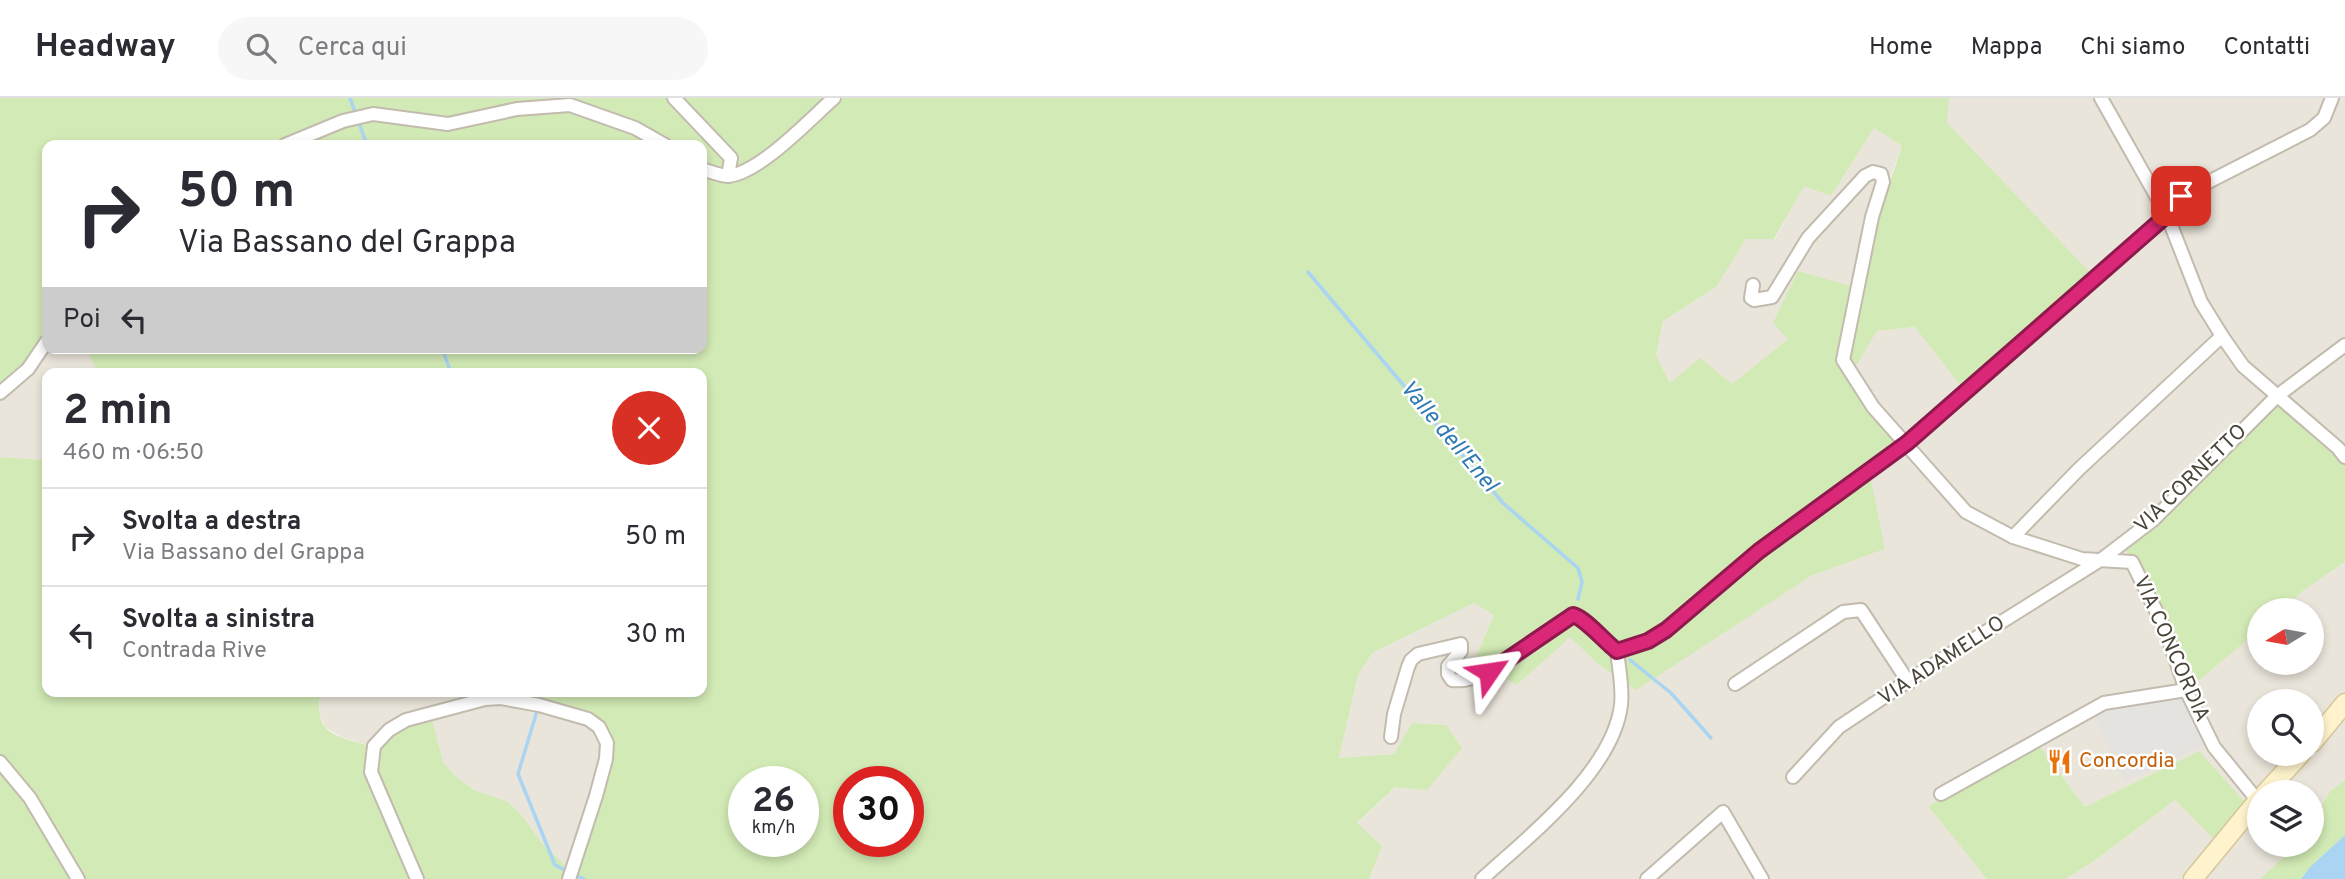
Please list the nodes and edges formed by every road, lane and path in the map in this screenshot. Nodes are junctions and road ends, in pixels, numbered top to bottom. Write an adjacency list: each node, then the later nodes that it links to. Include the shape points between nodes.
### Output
1 (674, 98): 8 (street, via 732,158)
2 (834, 98): 8 (street, via 768,157)
3 (2101, 98): 9 (street)
4 (2332, 98): 9 (street, via 2324,118 2310,130 2189,191)
5 (297, 140): 6 (street, via 373,114 448,124 517,109 570,105)
6 (656, 140)
7 (707, 170): 8 (street)
8 (728, 176)
9 (2167, 215): 11 (street, via 2201,302); 16 (street)
10 (1753, 285): 16 (street, VIA CONCORDIA, via 1749,301 1772,297 1808,238 1865,176 1881,174 1883,182 1843,360 1873,407)
11 (2222, 336): 15 (street, via 2243,366); 18 (street)
12 (2345, 345): 15 (street, VIA CORNETTO)
13 (42, 348): 14 (street)
14 (0, 393)
15 (2277, 396): 17 (street); 19 (street, VIA CORNETTO, via 2153,520)
16 (1907, 443): 18 (street, VIA CONCORDIA, via 1966,512); 20 (street, via 1759,551 1666,630)
17 (2345, 457)
18 (2013, 537): 19 (street, VIA CONCORDIA, via 2082,559)
19 (2102, 559): 21 (street, VIA ADAMELLO); 23 (street, VIA CONCORDIA, via 2132,562 2165,629)
20 (1617, 651): 28 (street, via 1573,615 1508,661 1465,681 1452,680 1448,674 1461,644 1418,654 1408,667); 39 (street, via 1621,705 1603,754 1585,782)
21 (1909, 682): 22 (street, via 1861,610 1843,612); 31 (street, VIA ADAMELLO, via 1839,727)
22 (1735, 684)
23 (2186, 690): 33 (street, VIA CONCORDIA, via 2214,747); 34 (street, via 2104,703)
24 (494, 697): 38 (street, via 406,720 374,746 371,772)
25 (508, 697): 36 (street, via 588,719 599,727 607,743 597,796)
26 (2345, 703): 27 (main road)
27 (2324, 728)
28 (1391, 737)
29 (0, 762): 37 (street, via 30,797)
30 (2290, 766): 32 (main road)
31 (1793, 777)
32 (2277, 780)
33 (2247, 782)
34 (1941, 794)
35 (2247, 814): 42 (main road)
36 (571, 872)
37 (78, 879)
38 (417, 879)
39 (1482, 879)
40 (1647, 879): 41 (street, via 1723,812)
41 (1762, 879)
42 (2193, 879)

